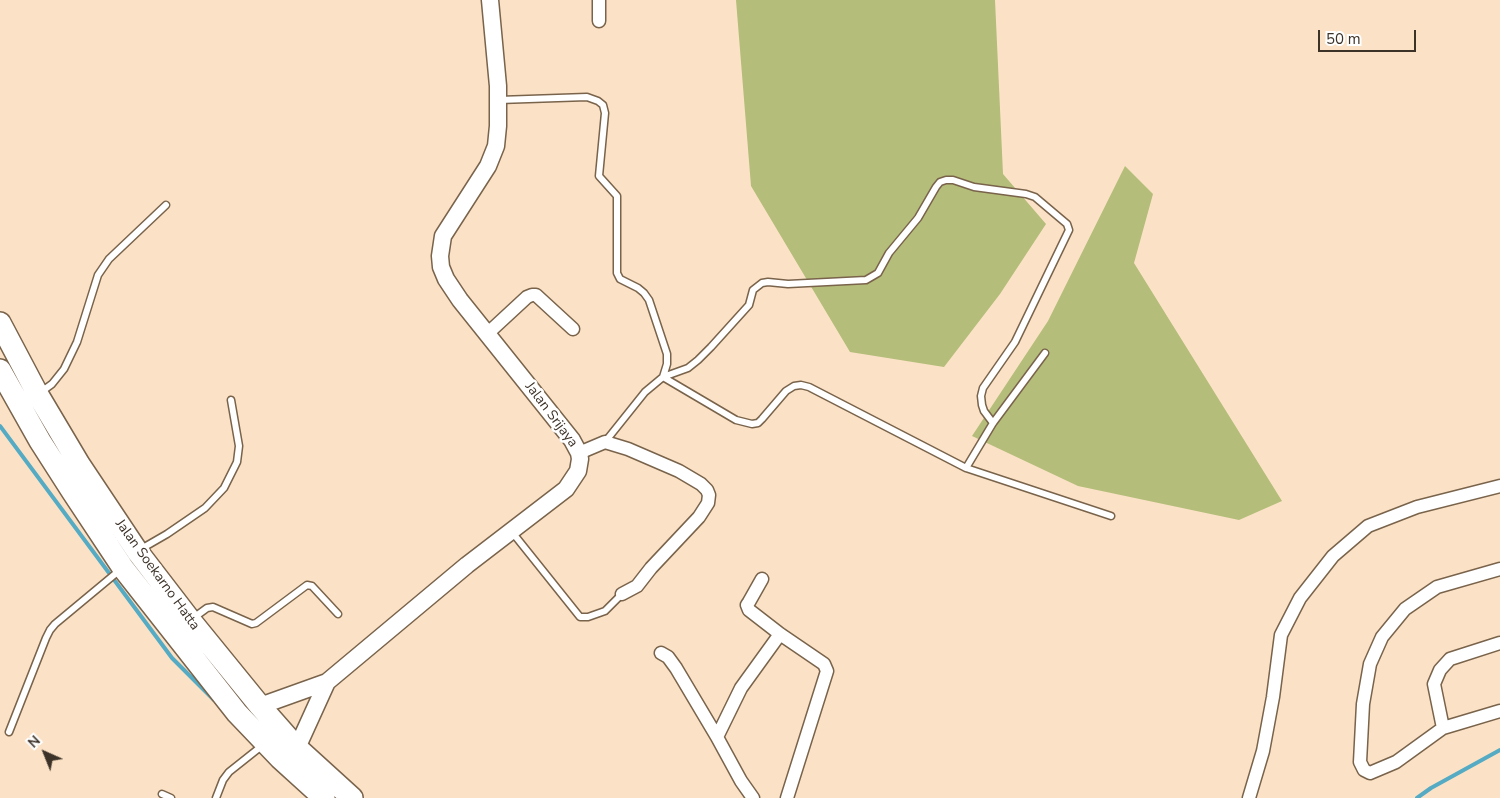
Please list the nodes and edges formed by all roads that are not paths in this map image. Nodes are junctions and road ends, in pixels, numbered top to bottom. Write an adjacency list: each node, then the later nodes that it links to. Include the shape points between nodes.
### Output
1 (490, 0): 4 (street, Jalan Srijaya)
2 (599, 0): 3 (street)
3 (599, 21)
4 (498, 100): 8 (street, Jalan Srijaya, via 496,146 488,166 443,236 440,256 446,280); 11 (lane, via 587,97 603,105 599,176 616,196 617,273 620,279 638,288 649,300 667,354)
5 (166, 205): 12 (lane, via 109,259 98,275 77,342 64,369)
6 (0, 324): 12 (highway, Jalan Soekarno Hatta)
7 (573, 329): 8 (street, via 536,295 532,295)
8 (488, 334): 16 (street, Jalan Srijaya)
9 (1045, 353): 14 (lane)
10 (0, 370): 23 (highway, Jalan Soekarno Hatta)
11 (663, 376): 14 (lane, via 680,371 712,347 749,305 753,290 762,283 866,280 878,273 889,252 918,218 936,187 940,182 952,180 1035,197 1067,224 1069,230 1016,342 983,388 982,405); 15 (lane, via 645,392); 17 (lane, via 736,420 752,424 758,423 786,391 801,384)
12 (38, 395): 21 (highway, Jalan Soekarno Hatta)
13 (231, 400): 21 (lane, via 239,446 237,462 224,488 205,508)
14 (993, 424): 17 (lane)
15 (605, 442): 16 (street); 25 (street, via 679,471 701,484 709,495 699,517 637,586)
16 (579, 453): 20 (street, Jalan Srijaya, via 578,471 566,489)
17 (966, 468): 19 (lane)
18 (1500, 486): 46 (street, via 1417,507 1368,526 1334,556 1300,598 1281,635 1274,697)
19 (1111, 516)
20 (511, 531): 25 (lane, via 580,617 605,612); 31 (street, Jalan Srijaya)
21 (137, 551): 27 (highway, Jalan Soekarno Hatta)
22 (1500, 569): 34 (street, via 1437,587 1405,609 1382,637 1370,664 1360,762 1364,770 1370,773 1396,762)
23 (119, 571): 35 (lane, via 55,624 46,638); 37 (highway, Jalan Soekarno Hatta)
24 (762, 579): 28 (street, via 748,608)
25 (622, 594)
26 (338, 614): 27 (lane, via 312,586 307,585 256,623 212,607)
27 (190, 620): 32 (highway, Jalan Soekarno Hatta)
28 (780, 634): 36 (street, via 741,688); 45 (street, via 824,664 827,671)
29 (1500, 643): 34 (street, via 1450,659 1440,670 1434,684)
30 (661, 654): 36 (street, via 668,657 676,668)
31 (326, 682): 32 (street); 38 (street, Jalan Srijaya)
32 (260, 706): 38 (highway, Jalan Soekarno Hatta)
33 (1500, 711): 34 (street)
34 (1443, 728)
35 (9, 732)
36 (717, 737): 44 (street)
37 (264, 744): 41 (lane, via 229,772); 42 (highway, Jalan Soekarno Hatta)
38 (297, 748): 43 (highway, Jalan Soekarno Hatta)
39 (162, 794): 40 (lane)
40 (171, 798)
41 (216, 798)
42 (324, 798)
43 (352, 798)
44 (753, 798)
45 (787, 798)
46 (1249, 798)

